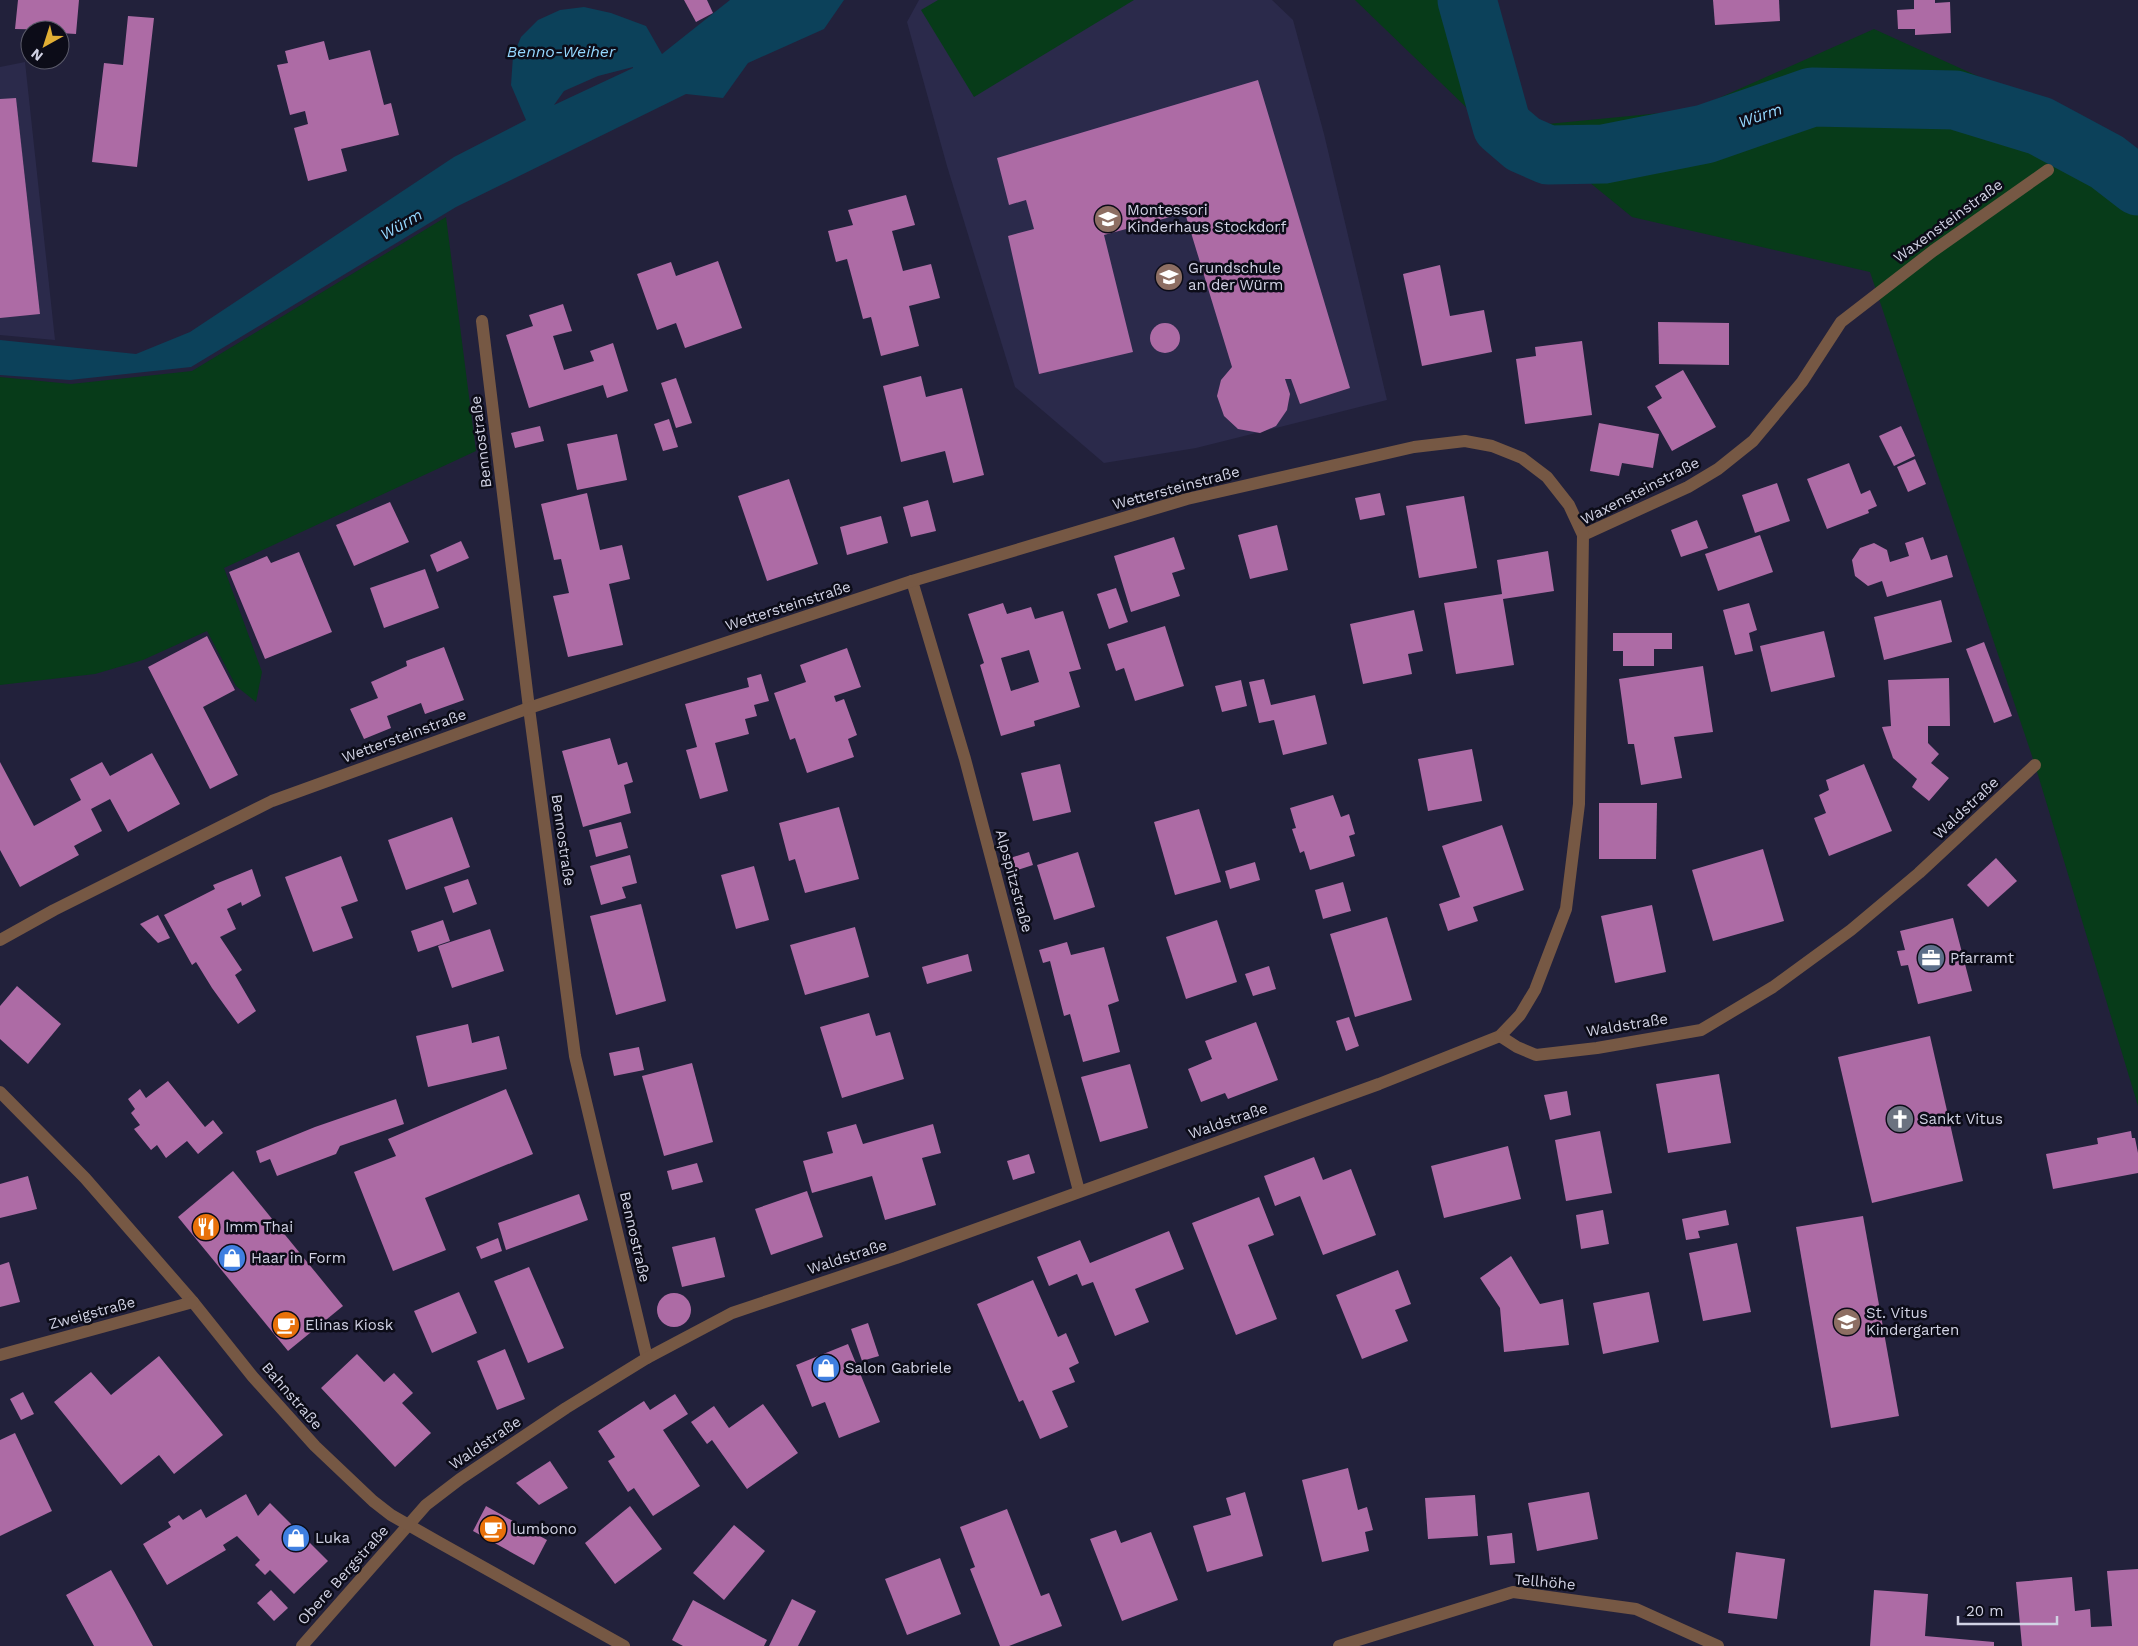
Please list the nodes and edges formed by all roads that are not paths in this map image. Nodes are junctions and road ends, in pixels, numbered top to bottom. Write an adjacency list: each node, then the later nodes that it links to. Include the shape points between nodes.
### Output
1 (2048, 170): 3 (street, Waxensteinstraße, via 1933,251 1841,322 1802,382 1753,441 1718,469 1688,487)
2 (482, 321): 5 (street, Bennostraße)
3 (1583, 535): 4 (street, Wettersteinstraße, via 1569,505 1547,477 1522,458 1492,446 1465,441 1414,447 1187,499); 8 (street, Waxensteinstraße, via 1579,804 1566,909 1535,990 1520,1015)
4 (912, 582): 5 (street, Wettersteinstraße); 10 (street, Alpspitzstraße, via 965,760)
5 (529, 708): 7 (street, Wettersteinstraße, via 272,801); 13 (street, Bennostraße, via 574,1056)
6 (2035, 764): 8 (street, Waldstraße, via 1919,873 1851,930 1773,987 1701,1030 1536,1055)
7 (0, 940)
8 (1500, 1036): 10 (street, Waldstraße, via 1379,1084)
9 (0, 1092): 11 (street, Bahnstraße, via 85,1178)
10 (1079, 1191): 13 (street, Waldstraße, via 896,1258 732,1313)
11 (194, 1302): 12 (street, Zweigstraße); 14 (street, Bahnstraße, via 253,1377 315,1446 373,1501)
12 (0, 1355)
13 (647, 1358): 14 (street, Waldstraße, via 460,1480 426,1505)
14 (409, 1525): 15 (street, Obere Bergstraße); 16 (street, Bahnstraße)
15 (302, 1646)
16 (624, 1646)
17 (1339, 1646): 18 (street, Tellhöhe, via 1512,1592 1636,1609)
18 (1718, 1646)

